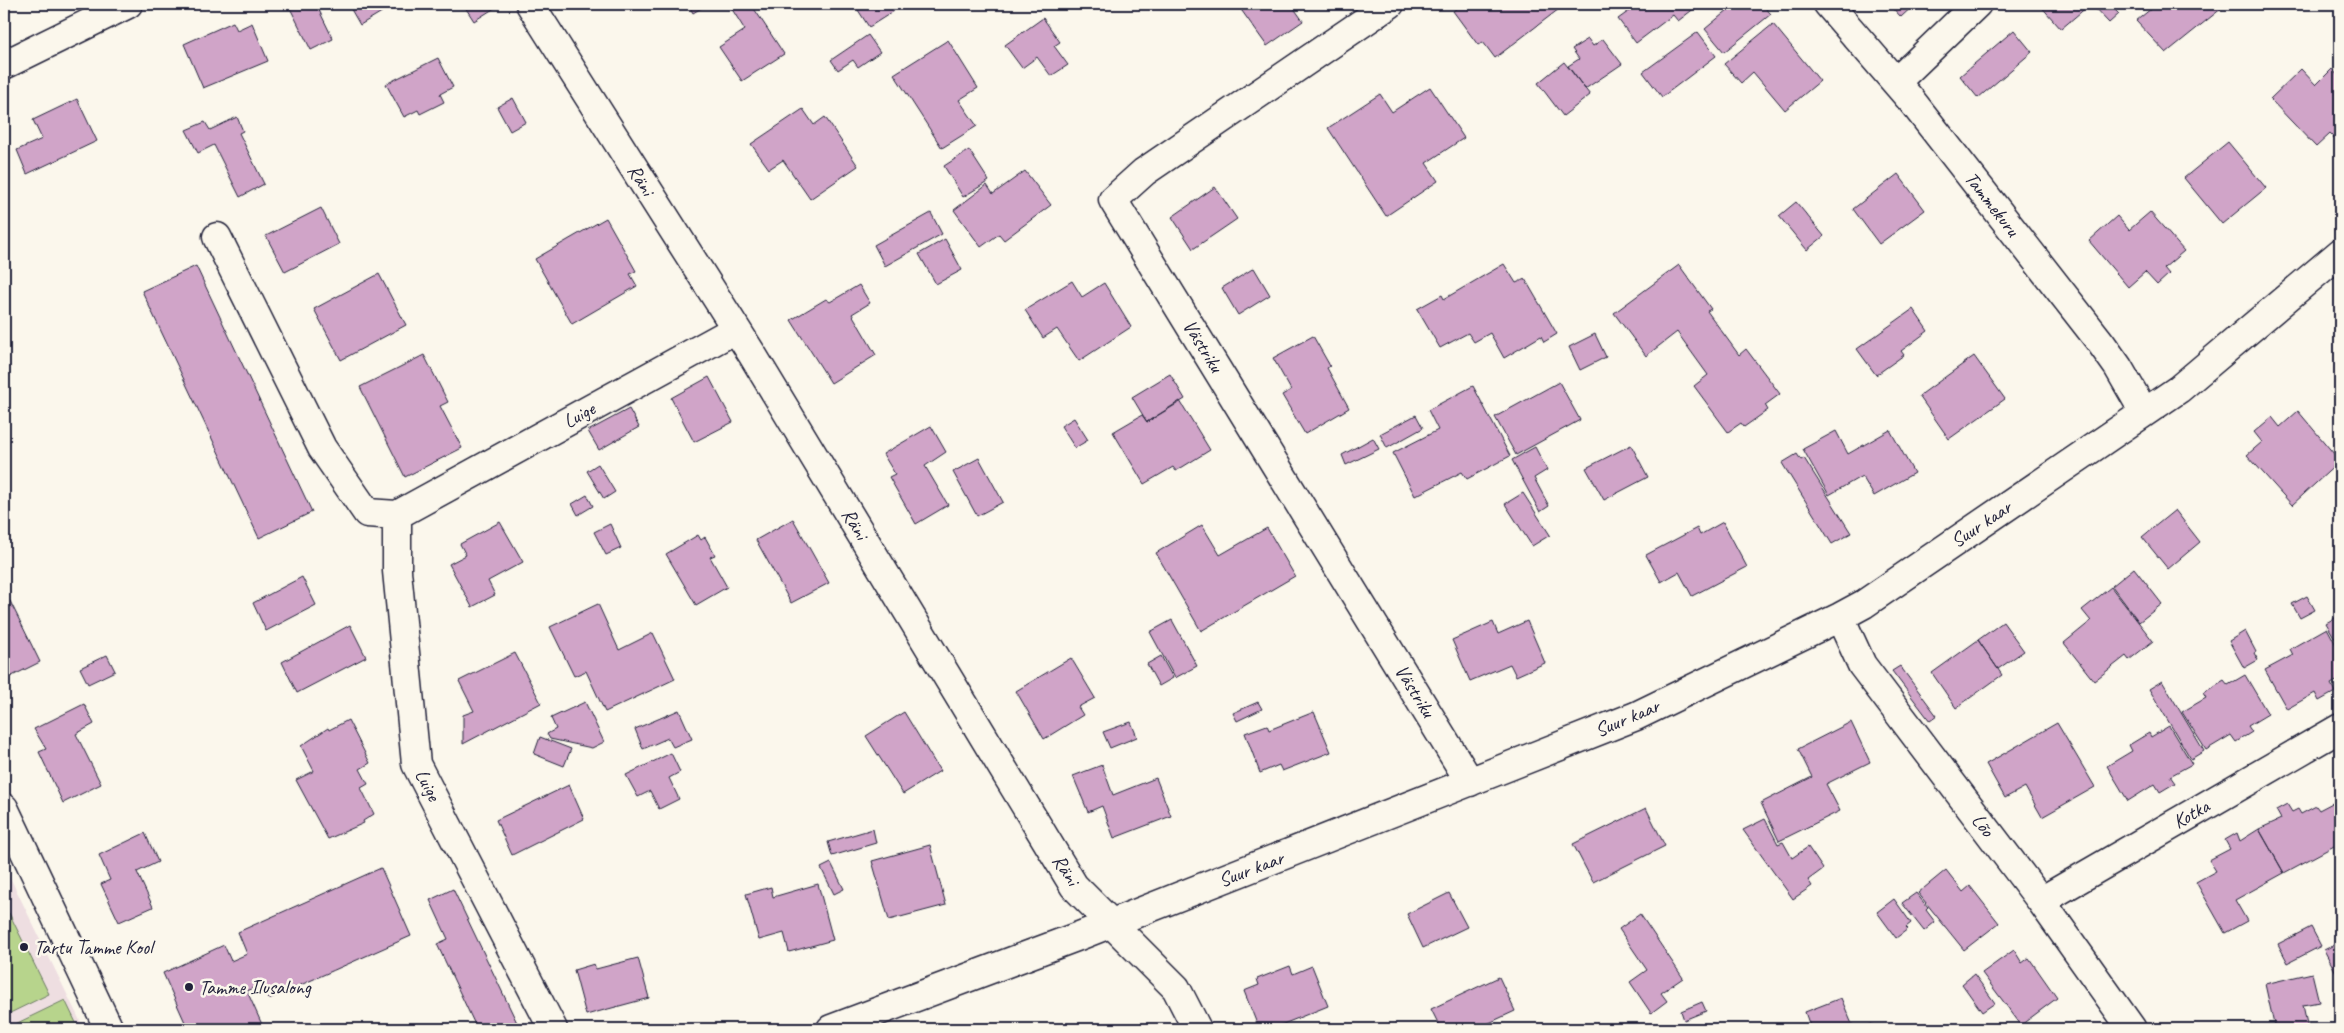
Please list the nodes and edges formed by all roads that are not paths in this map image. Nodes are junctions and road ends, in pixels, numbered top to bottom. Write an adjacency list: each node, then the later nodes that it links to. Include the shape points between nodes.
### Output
1 (128, 4): 6 (street)
2 (530, 4): 10 (street, Räni)
3 (1390, 4): 15 (street, Västriku, via 1144,172 1113,200)
4 (1828, 4): 7 (street, Tammekuru)
5 (1977, 4): 7 (street)
6 (4, 66)
7 (1896, 82): 11 (street, Tammekuru, via 2101,343)
8 (217, 237): 12 (street, via 322,448 367,513)
9 (2340, 253): 11 (street, Suur kaar, via 2179,389)
10 (736, 329): 12 (street, Luige); 18 (street, Räni, via 1074,886)
11 (2144, 412): 13 (street, Suur kaar, via 1864,604)
12 (397, 515): 20 (street, Luige, via 397,571 416,764)
13 (1840, 617): 15 (street, Suur kaar, via 1636,716); 17 (street, Lõo, via 1862,665)
14 (2340, 728): 17 (street, Kotka)
15 (1470, 782): 18 (street, Suur kaar)
16 (4, 808): 19 (street)
17 (2041, 901): 23 (street, Lõo)
18 (1111, 924): 21 (street, Suur kaar); 22 (street, Räni, via 1176,988)
19 (110, 1029)
20 (553, 1029)
21 (831, 1029)
22 (1197, 1029)
23 (2132, 1029)

